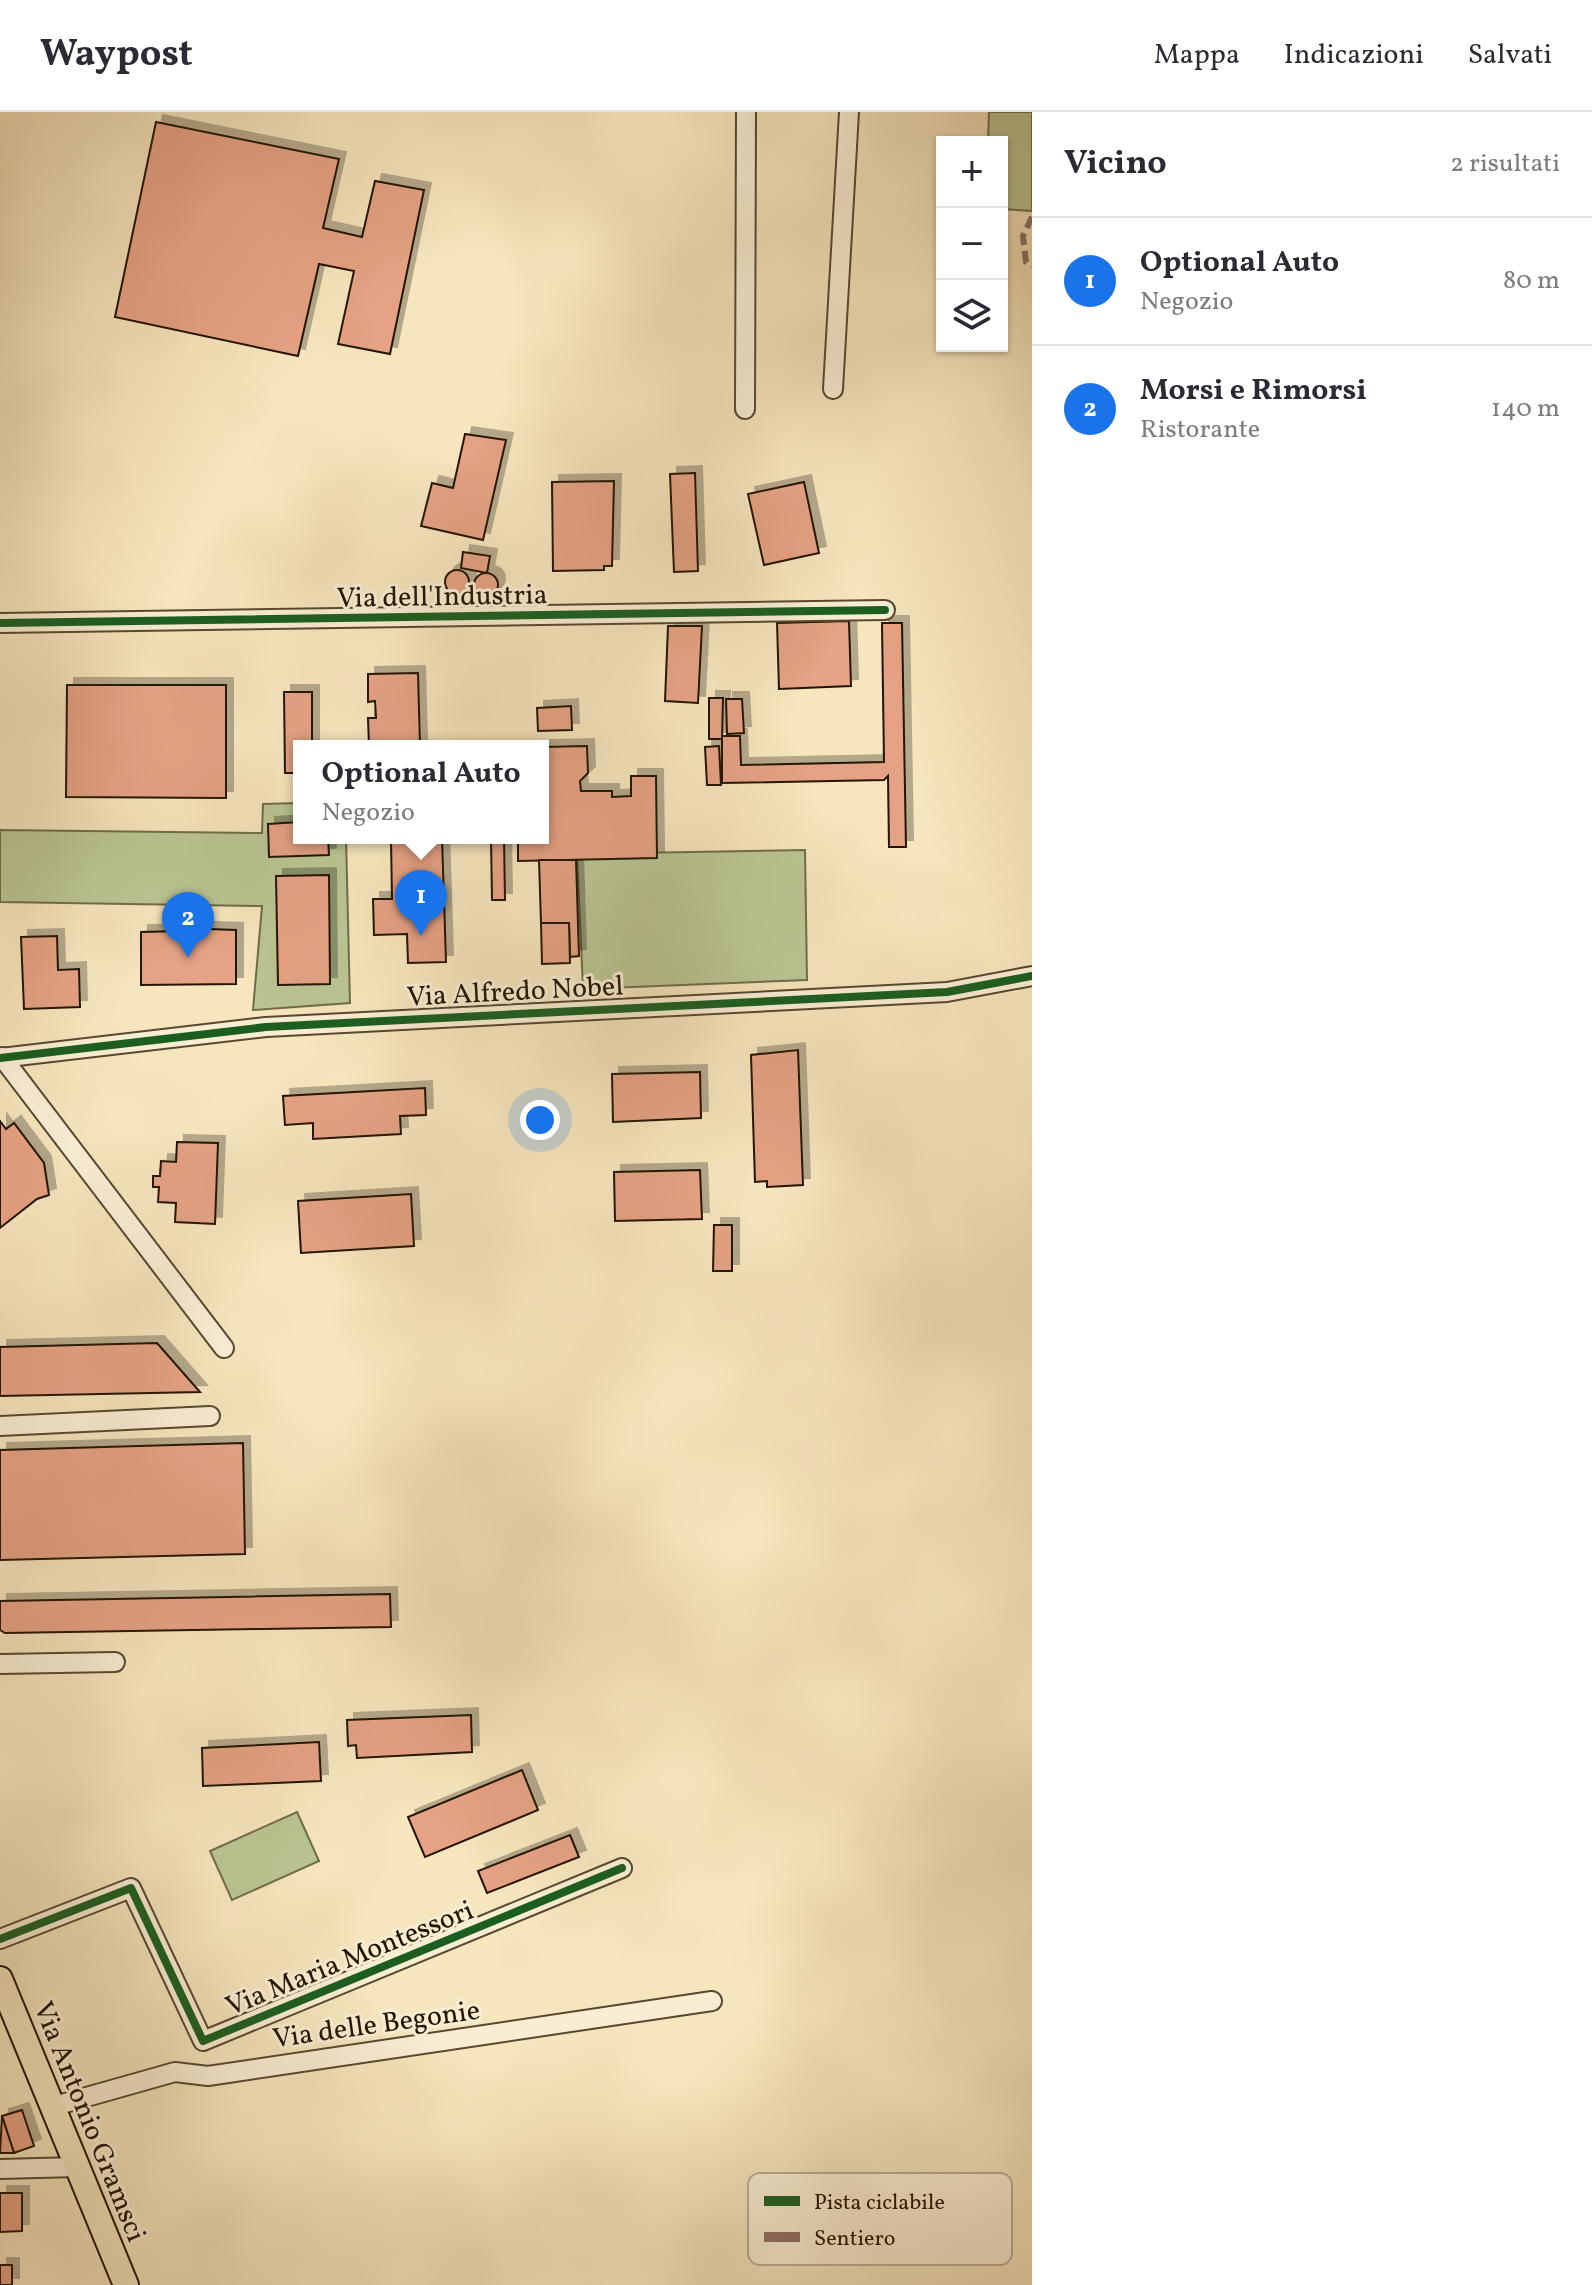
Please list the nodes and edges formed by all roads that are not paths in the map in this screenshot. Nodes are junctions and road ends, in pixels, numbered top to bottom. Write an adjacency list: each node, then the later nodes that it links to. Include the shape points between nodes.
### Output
1 (746, 112): 4 (street)
2 (849, 112): 3 (street)
3 (833, 389)
4 (745, 409)
5 (885, 610): 6 (street, Via dell'Industria)
6 (0, 623)
7 (1032, 976): 8 (street, Via Alfredo Nobel, via 947,992 266,1027)
8 (1, 1058): 9 (street)
9 (224, 1348)
10 (210, 1416): 11 (street)
11 (0, 1426)
12 (115, 1662): 13 (street)
13 (0, 1664)
14 (622, 1868): 15 (street, Via Maria Montessori, via 203,2041 131,1888)
15 (0, 1939)
16 (0, 1979): 18 (main road, Via Antonio Gramsci)
17 (712, 2001): 18 (street, Via delle Begonie, via 208,2076 175,2072)
18 (51, 2107): 19 (main road, Via Antonio Gramsci)
19 (77, 2167): 20 (street); 21 (main road, Via Antonio Gramsci)
20 (0, 2169)
21 (126, 2285)

